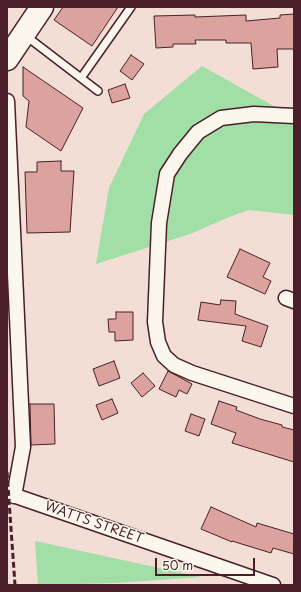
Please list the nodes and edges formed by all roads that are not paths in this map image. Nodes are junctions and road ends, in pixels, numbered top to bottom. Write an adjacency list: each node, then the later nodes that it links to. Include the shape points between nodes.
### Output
1 (42, 7): 3 (main road)
2 (131, 7): 5 (lane)
3 (24, 34): 4 (main road); 5 (lane)
4 (7, 59)
5 (81, 78): 6 (lane)
6 (98, 91)
7 (7, 101): 10 (street, via 23,447)
8 (294, 116): 9 (street, via 254,114 221,118 198,132 180,154 167,174 159,223 155,322 158,342 164,356 174,365)
9 (294, 406)
10 (10, 494): 11 (street, WATTS STREET)
11 (273, 585)

